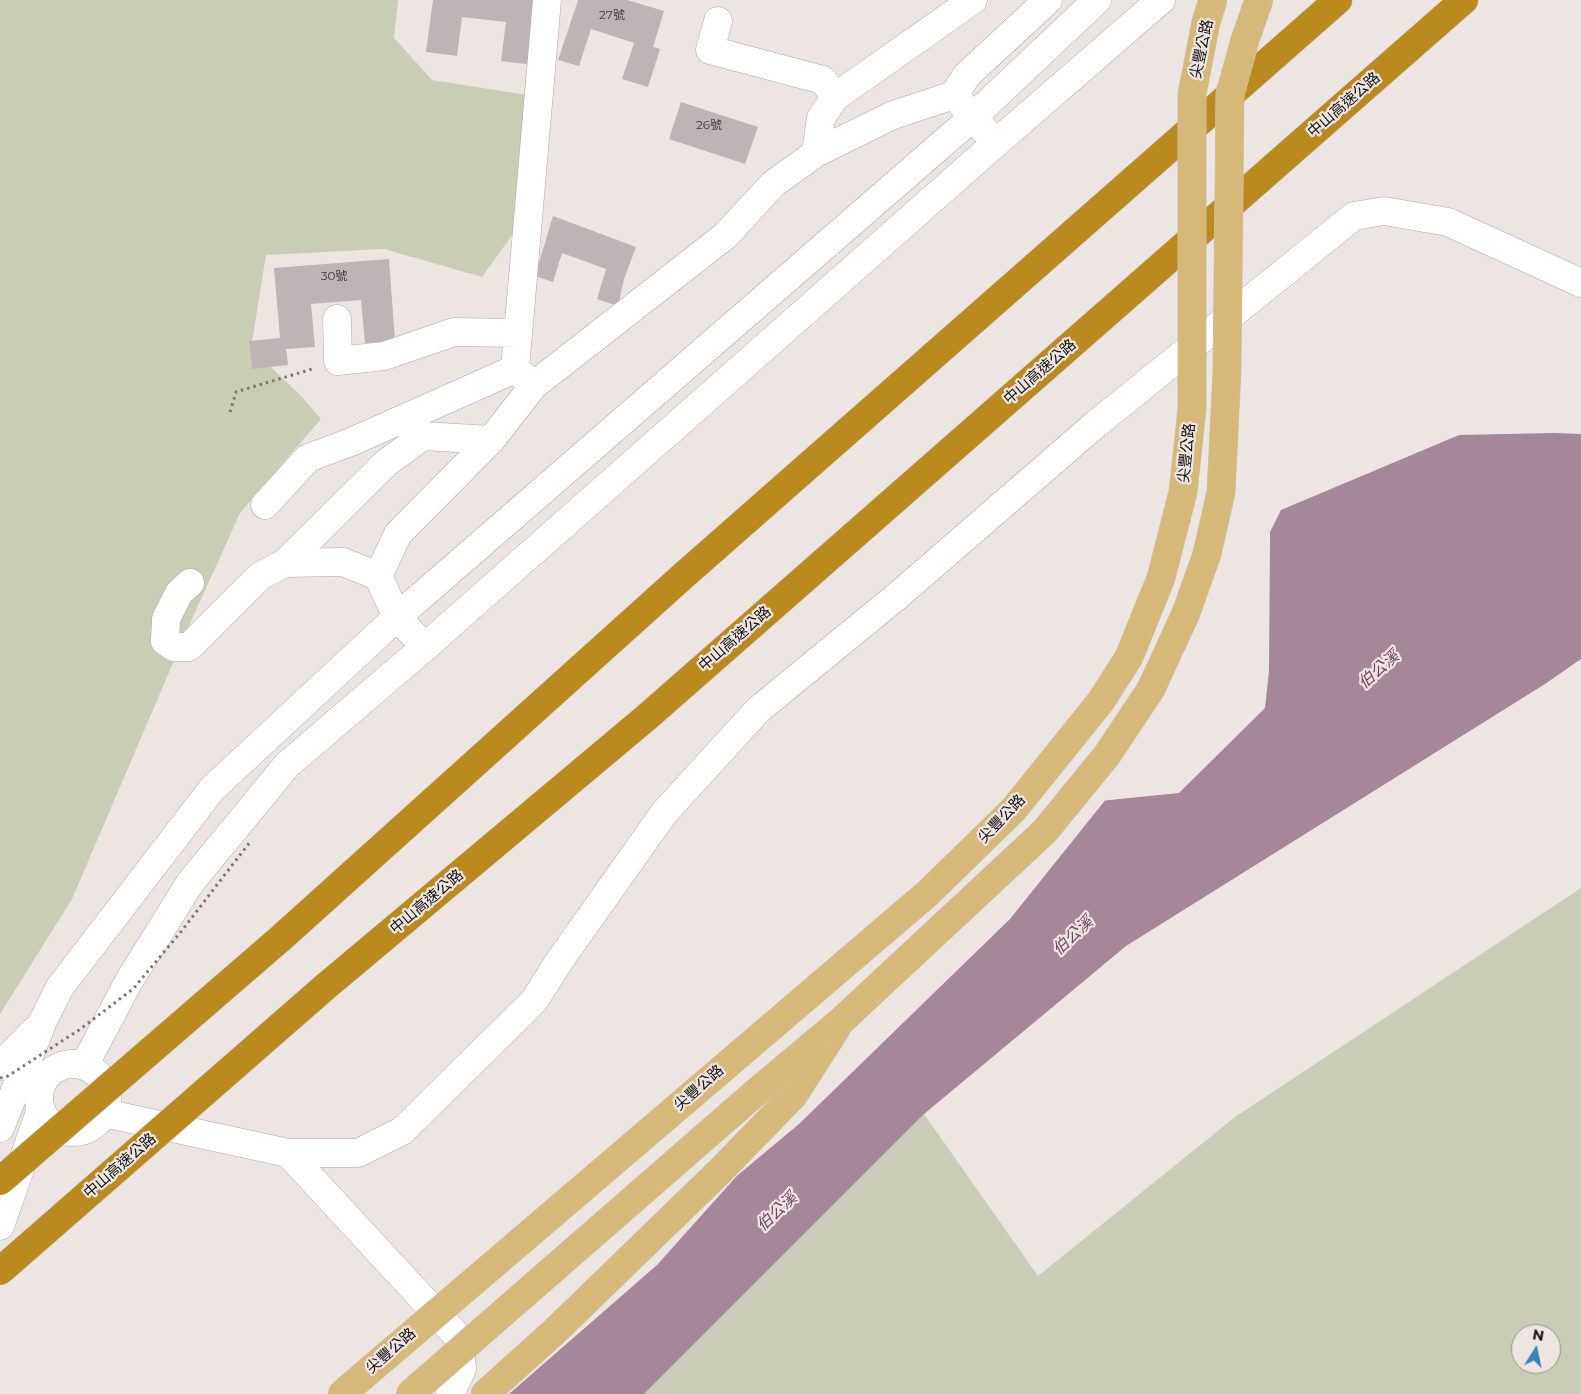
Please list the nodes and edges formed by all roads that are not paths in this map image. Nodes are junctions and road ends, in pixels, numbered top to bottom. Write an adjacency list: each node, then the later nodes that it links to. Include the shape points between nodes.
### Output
1 (547, 0): 18 (street)
2 (973, 0): 12 (street)
3 (1048, 0): 11 (street, via 967,75)
4 (1097, 0): 13 (street)
5 (1162, 0): 14 (street)
6 (1214, 0): 38 (main road, 尖豐公路, bridge, via 1206,22 1192,94 1192,408 1183,492 1161,578 1129,657 1101,700 1014,809 928,893)
7 (1259, 0): 28 (main road, bridge, via 1244,40 1230,94 1228,371 1221,492 1207,554 1186,613 1151,688 1107,755 1045,830)
8 (1338, 0): 35 (highway, bridge, via 682,576 280,938)
9 (1464, 0): 37 (highway, 中山高速公路, bridge, via 647,717 325,987)
10 (718, 21): 12 (street, via 710,50 824,80)
11 (954, 95): 13 (street); 15 (street, via 893,115)
12 (835, 97): 15 (street, via 821,118)
13 (972, 118): 14 (street); 25 (street)
14 (996, 143): 26 (street)
15 (816, 152): 19 (street, via 773,184 725,236)
16 (1581, 283): 34 (street, via 1448,222 1384,211 1354,216 1096,424 896,597 758,710 664,813 534,1001 402,1131 358,1154)
17 (337, 319): 18 (street, via 338,360 384,356 454,332)
18 (518, 333): 19 (street)
19 (524, 377): 20 (street); 21 (street, via 308,458)
20 (491, 440): 22 (street, via 422,436 386,463); 23 (street, via 398,534)
21 (265, 505)
22 (285, 562): 23 (street, via 343,562); 24 (street, via 260,576 189,647 174,647 165,641 166,619 180,593)
23 (378, 576): 25 (street)
24 (190, 584)
25 (397, 617): 26 (street); 27 (street, via 212,789 60,987)
26 (425, 647): 30 (street, via 287,765 190,883 129,981)
27 (43, 1021): 29 (street); 33 (street)
28 (841, 1021): 39 (main road, bridge); 41 (main road, bridge, via 793,1096 555,1331)
29 (0, 1066)
30 (84, 1066): 31 (street, via 73,1064 53,1071 41,1088); 32 (street, via 102,1080 107,1102)
31 (41, 1109): 32 (street, via 55,1127 77,1132 88,1129); 36 (street)
32 (104, 1113): 34 (street)
33 (0, 1128)
34 (288, 1153): 40 (street, via 459,1338 462,1369)
35 (0, 1182)
36 (0, 1226)
37 (0, 1271)
38 (342, 1394)
39 (410, 1394)
40 (450, 1394)
41 (485, 1394)

